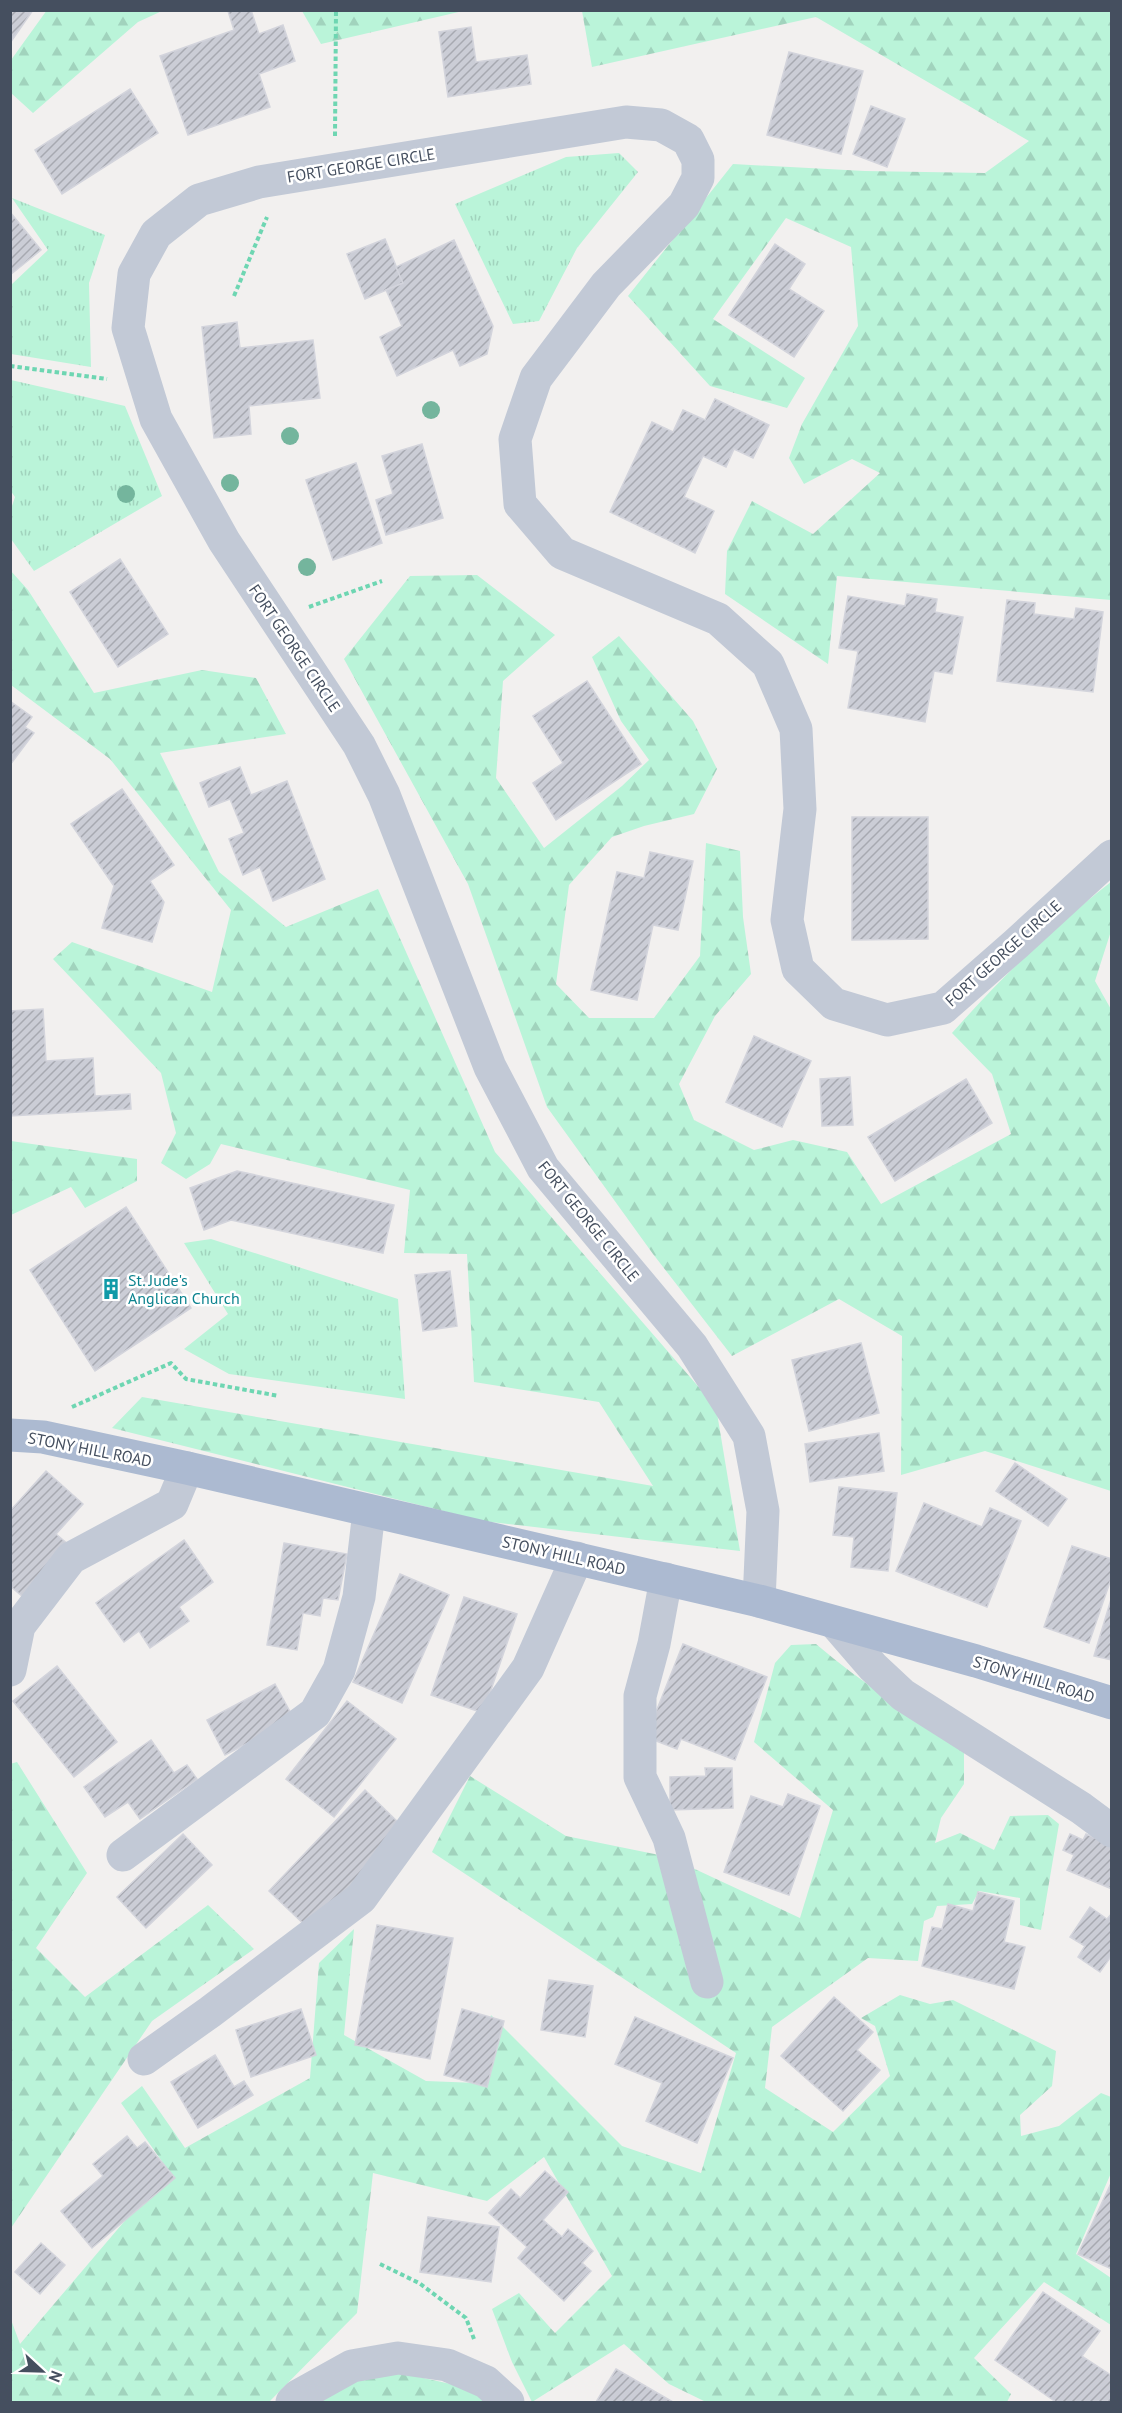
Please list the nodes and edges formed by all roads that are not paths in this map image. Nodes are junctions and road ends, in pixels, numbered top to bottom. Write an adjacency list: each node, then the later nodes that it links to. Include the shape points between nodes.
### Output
1 (1112, 856): 7 (street, FORT GEORGE CIRCLE, via 943,1008 886,1020 834,1004 798,969 787,920 800,809 796,729 768,664 718,619 562,553 520,504 515,439 536,378 606,285 684,205 698,178 698,160 688,140 661,125 626,122 259,182 200,200 156,234 134,274 128,328 156,418 218,531 358,744 384,795 490,1067 543,1168 692,1346 749,1436 763,1510)
2 (10, 1435): 3 (main road, STONY HILL ROAD, via 43,1437)
3 (187, 1468): 4 (main road, STONY HILL ROAD); 9 (street, via 172,1504 71,1558 20,1626)
4 (369, 1511): 5 (main road, STONY HILL ROAD); 12 (street, via 360,1598 339,1670 315,1713)
5 (577, 1558): 6 (main road, STONY HILL ROAD); 14 (street, via 528,1668 361,1898)
6 (666, 1579): 7 (main road, STONY HILL ROAD); 13 (street, via 640,1696 640,1777 669,1838)
7 (759, 1601): 8 (main road, STONY HILL ROAD)
8 (835, 1623): 10 (main road, STONY HILL ROAD); 11 (street, via 903,1695)
9 (10, 1670)
10 (1112, 1703)
11 (1112, 1831)
12 (123, 1855)
13 (707, 1982)
14 (144, 2058)
15 (292, 2403): 16 (street, via 352,2366 398,2358 447,2365 486,2382)
16 (508, 2403)

